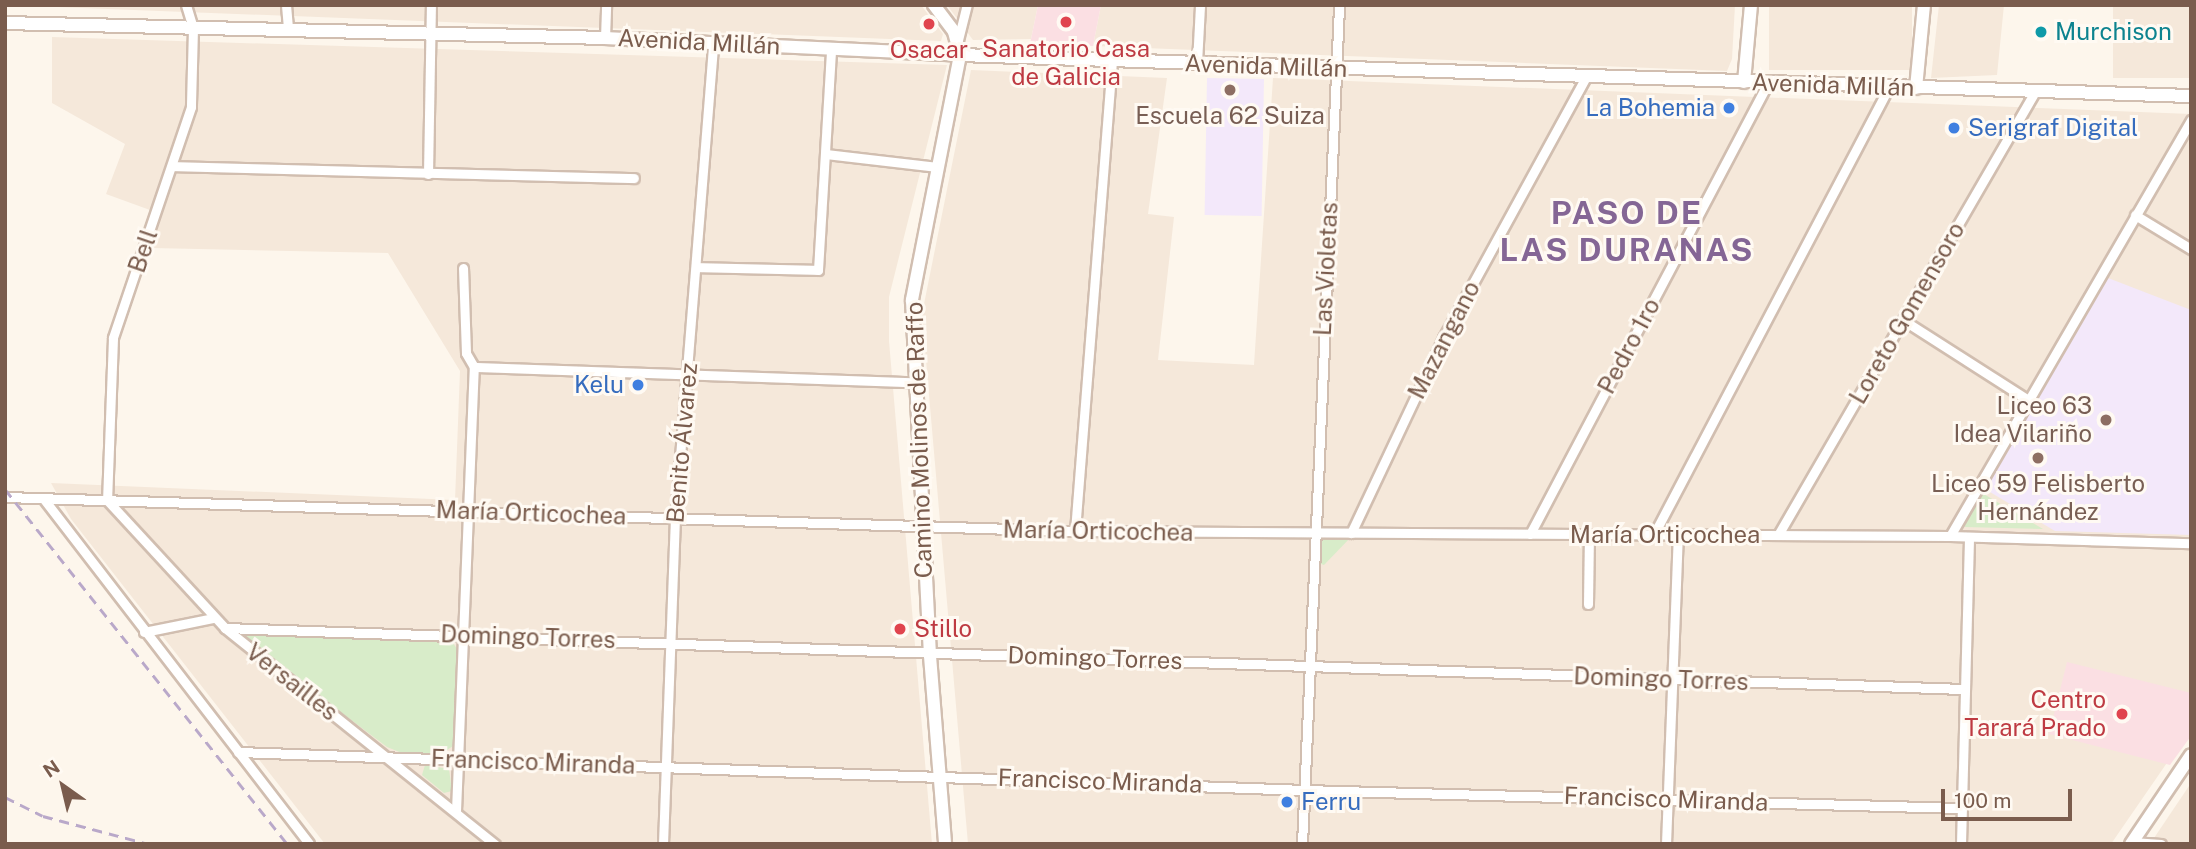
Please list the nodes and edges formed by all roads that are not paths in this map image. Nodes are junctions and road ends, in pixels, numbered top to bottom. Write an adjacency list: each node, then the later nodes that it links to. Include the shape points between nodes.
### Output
1 (186, 5): 12 (street, Bell)
2 (286, 5): 13 (street)
3 (431, 5): 14 (street)
4 (606, 5): 15 (street)
5 (934, 5): 16 (main road, Camino Molinos de Raffo)
6 (967, 5): 16 (street)
7 (1200, 5): 21 (street)
8 (1339, 5): 22 (street, Las Violetas)
9 (1751, 5): 24 (main road)
10 (1924, 5): 27 (main road)
11 (5, 23): 12 (main road, Avenida Millán)
12 (193, 28): 13 (main road, Avenida Millán); 32 (street, Bell, via 191,107)
13 (288, 30): 14 (main road, Avenida Millán)
14 (430, 34): 15 (main road, Avenida Millán); 34 (street)
15 (605, 38): 17 (main road, Avenida Millán)
16 (958, 40): 19 (main road, Camino Molinos de Raffo)
17 (713, 42): 18 (main road, Avenida Millán); 38 (street, Benito Álvarez)
18 (831, 48): 19 (main road, Avenida Millán); 31 (street)
19 (960, 55): 20 (main road, Avenida Millán); 33 (main road, Camino Molinos de Raffo)
20 (1112, 61): 21 (main road, Avenida Millán); 51 (street)
21 (1197, 63): 22 (main road, Avenida Millán)
22 (1336, 68): 23 (main road, Avenida Millán); 52 (street, Las Violetas)
23 (1586, 77): 24 (main road, Avenida Millán); 53 (street, Mazangano, via 1443,338)
24 (1744, 82): 25 (main road, Avenida Millán)
25 (1768, 83): 26 (main road, Avenida Millán); 54 (street, Pedro 1ro)
26 (1889, 88): 27 (main road, Avenida Millán); 56 (street)
27 (1916, 88): 28 (main road, Avenida Millán)
28 (2036, 90): 29 (main road, Avenida Millán); 40 (street, Loreto Gomensoro)
29 (2191, 96)
30 (2191, 120): 36 (street)
31 (826, 153): 33 (street); 38 (street, via 818,270)
32 (173, 166): 34 (street); 47 (street, Bell, via 113,338)
33 (937, 167): 43 (main road, Camino Molinos de Raffo, via 912,300)
34 (428, 174): 35 (street)
35 (634, 178)
36 (2135, 215): 37 (street); 44 (street)
37 (2191, 249)
38 (696, 267): 42 (street, Benito Álvarez)
39 (463, 268): 41 (street, via 466,353)
40 (1903, 320): 44 (street); 58 (street, Loreto Gomensoro)
41 (474, 367): 42 (street); 48 (street)
42 (688, 374): 43 (street); 49 (street, Benito Álvarez)
43 (914, 382): 50 (main road, Camino Molinos de Raffo)
44 (2028, 400): 59 (street)
45 (5, 497): 46 (street, María Orticochea)
46 (43, 498): 47 (street, María Orticochea); 66 (street)
47 (107, 499): 48 (street, María Orticochea); 63 (street, Versailles)
48 (467, 511): 49 (street, María Orticochea); 67 (street)
49 (675, 519): 50 (street, María Orticochea); 68 (street, Benito Álvarez)
50 (922, 527): 51 (street, María Orticochea); 70 (main road, Camino Molinos de Raffo)
51 (1075, 531): 52 (street, María Orticochea)
52 (1313, 533): 53 (street, María Orticochea); 71 (street)
53 (1350, 533): 54 (street, María Orticochea)
54 (1530, 534): 55 (street, María Orticochea)
55 (1589, 534): 56 (street, María Orticochea); 62 (street)
56 (1654, 534): 57 (street, María Orticochea)
57 (1678, 534): 58 (street, María Orticochea); 72 (street)
58 (1778, 535): 59 (street, María Orticochea)
59 (1950, 536): 60 (street, María Orticochea)
60 (1969, 537): 61 (street, María Orticochea); 73 (street)
61 (2191, 543)
62 (1588, 604)
63 (213, 618): 64 (street, Versailles); 65 (street)
64 (225, 628): 67 (street, Domingo Torres); 76 (street, Versailles)
65 (168, 630): 66 (street); 69 (street)
66 (144, 632): 69 (street)
67 (465, 635): 68 (street, Domingo Torres); 77 (street)
68 (672, 642): 70 (street, Domingo Torres); 78 (street, Benito Álvarez)
69 (159, 652): 74 (street)
70 (930, 652): 71 (street, Domingo Torres); 79 (main road, Camino Molinos de Raffo)
71 (1309, 666): 72 (street, Domingo Torres); 80 (street)
72 (1672, 680): 73 (street, Domingo Torres); 81 (street)
73 (1965, 689): 82 (street)
74 (238, 752): 76 (street, Francisco Miranda); 85 (street)
75 (2191, 755): 84 (main road)
76 (387, 756): 77 (street, Francisco Miranda); 83 (street, Versailles)
77 (459, 760): 78 (street, Francisco Miranda); 83 (street)
78 (666, 767): 79 (street, Francisco Miranda); 87 (street, Benito Álvarez)
79 (939, 774): 80 (street, Francisco Miranda); 88 (main road, Camino Molinos de Raffo)
80 (1304, 790): 81 (street, Francisco Miranda); 89 (street)
81 (1668, 799): 82 (street, Francisco Miranda); 90 (street)
82 (1962, 807): 91 (street)
83 (456, 811): 86 (street, Versailles)
84 (2132, 843): 92 (street)
85 (309, 844)
86 (495, 844)
87 (663, 844)
88 (945, 844)
89 (1302, 844)
90 (1666, 844)
91 (1961, 844)
92 (2161, 844)

